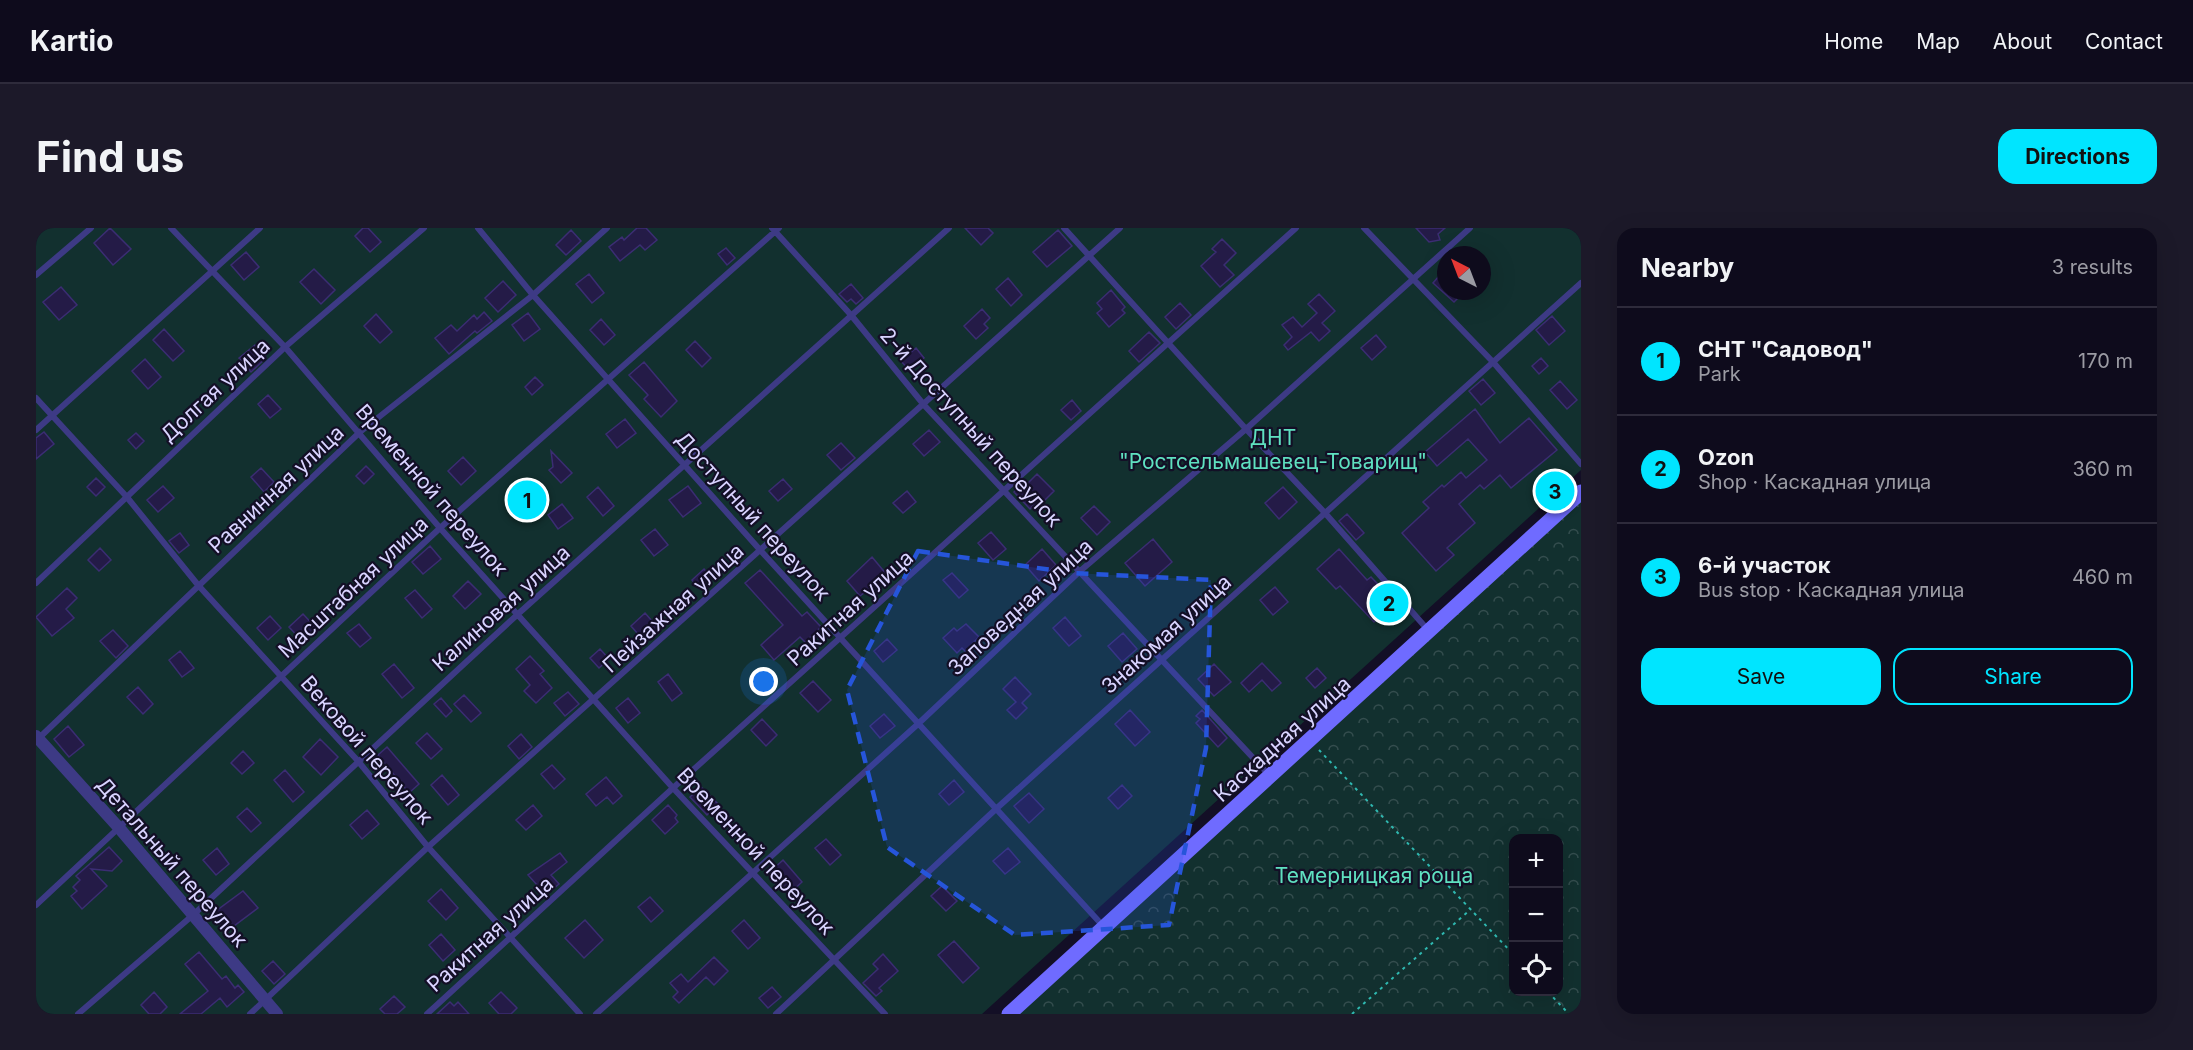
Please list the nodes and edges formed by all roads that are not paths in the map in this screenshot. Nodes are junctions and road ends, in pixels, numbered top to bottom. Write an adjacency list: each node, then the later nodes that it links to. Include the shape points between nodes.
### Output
1 (91, 228): 16 (lane)
2 (171, 228): 15 (lane, Временной переулок)
3 (260, 228): 15 (lane)
4 (424, 228): 22 (lane, Долгая улица)
5 (478, 228): 19 (lane, Доступный переулок)
6 (607, 228): 19 (lane, Равнинная улица)
7 (949, 228): 20 (lane, Калиновая улица)
8 (1064, 228): 14 (lane)
9 (1120, 228): 14 (lane, Пейзажная улица)
10 (1296, 228): 21 (lane, Ракитная улица)
11 (1364, 228): 17 (lane)
12 (1470, 228): 17 (lane, Заповедная улица)
13 (775, 229): 20 (lane, 2-й Доступный переулок); 24 (lane, Масштабная улица)
14 (1088, 257): 21 (lane); 26 (lane, Пейзажная улица)
15 (213, 269): 22 (lane, Временной переулок); 27 (lane)
16 (36, 275)
17 (1412, 280): 23 (lane); 28 (lane, Заповедная улица)
18 (1581, 283): 23 (lane, Знакомая улица)
19 (533, 295): 24 (lane, Доступный переулок); 30 (lane, Равнинная улица)
20 (851, 315): 26 (lane, 2-й Доступный переулок); 31 (lane, Калиновая улица)
21 (1167, 344): 28 (lane); 33 (lane, Ракитная улица)
22 (285, 347): 30 (lane, Временной переулок); 35 (lane, Долгая улица)
23 (1493, 362): 32 (lane); 36 (lane, Знакомая улица)
24 (608, 379): 31 (lane, Доступный переулок); 37 (lane, Масштабная улица)
25 (36, 398): 27 (lane, Вековой переулок)
26 (924, 405): 33 (lane, 2-й Доступный переулок); 38 (lane, Пейзажная улица)
27 (52, 415): 29 (lane); 35 (lane, Вековой переулок)
28 (1246, 429): 36 (lane); 39 (lane, Заповедная улица)
29 (36, 430)
30 (360, 432): 37 (lane, Временной переулок); 41 (lane, Равнинная улица)
31 (685, 464): 38 (lane, Доступный переулок); 42 (lane, Калиновая улица)
32 (1581, 464)
33 (1004, 491): 39 (lane, 2-й Доступный переулок); 44 (lane, Ракитная улица)
34 (1581, 492): 43 (street, Каскадная улица)
35 (126, 496): 40 (lane, Долгая улица); 41 (lane, Вековой переулок)
36 (1325, 513): 43 (lane); 45 (lane, Знакомая улица)
37 (440, 528): 42 (lane, Временной переулок); 46 (lane, Масштабная улица)
38 (761, 551): 44 (lane, Доступный переулок); 47 (lane, Пейзажная улица)
39 (1079, 572): 45 (lane, 2-й Доступный переулок); 48 (lane, Заповедная улица)
40 (36, 583)
41 (198, 585): 46 (lane, Вековой переулок); 49 (lane, Равнинная улица)
42 (518, 614): 47 (lane, Временной переулок); 50 (lane, Калиновая улица)
43 (1430, 632): 51 (street, Каскадная улица)
44 (841, 638): 48 (lane, Доступный переулок); 52 (lane, Ракитная улица)
45 (1162, 659): 51 (lane, 2-й Доступный переулок); 53 (lane, Знакомая улица)
46 (281, 678): 50 (lane, Вековой переулок); 54 (lane, Масштабная улица)
47 (593, 701): 52 (lane, Временной переулок); 55 (lane, Пейзажная улица)
48 (918, 724): 53 (lane, Доступный переулок); 56 (lane, Заповедная улица)
49 (37, 738): 54 (street, Детальный переулок)
50 (358, 761): 55 (lane, Вековой переулок); 58 (lane, Калиновая улица)
51 (1271, 777): 59 (street, Каскадная улица)
52 (673, 788): 56 (lane, Временной переулок); 60 (lane, Ракитная улица)
53 (997, 808): 59 (lane, Доступный переулок); 61 (lane, Знакомая улица)
54 (120, 829): 57 (lane, Масштабная улица); 58 (street, Детальный переулок)
55 (428, 847): 60 (lane, Вековой переулок); 62 (lane, Пейзажная улица)
56 (753, 873): 61 (lane, Временной переулок); 68 (lane, Заповедная улица)
57 (36, 905)
58 (193, 915): 62 (street, Детальный переулок); 63 (lane, Калиновая улица)
59 (1105, 927): 71 (street, Каскадная улица)
60 (511, 938): 66 (lane, Ракитная улица); 67 (lane, Вековой переулок)
61 (834, 958): 69 (lane, Знакомая улица); 70 (lane, Временной переулок)
62 (265, 1001): 64 (lane, Пейзажная улица); 65 (street, Детальный переулок)
63 (78, 1014)
64 (250, 1014)
65 (277, 1014)
66 (427, 1014)
67 (579, 1014)
68 (596, 1014)
69 (776, 1014)
70 (885, 1014)
71 (1009, 1014)

